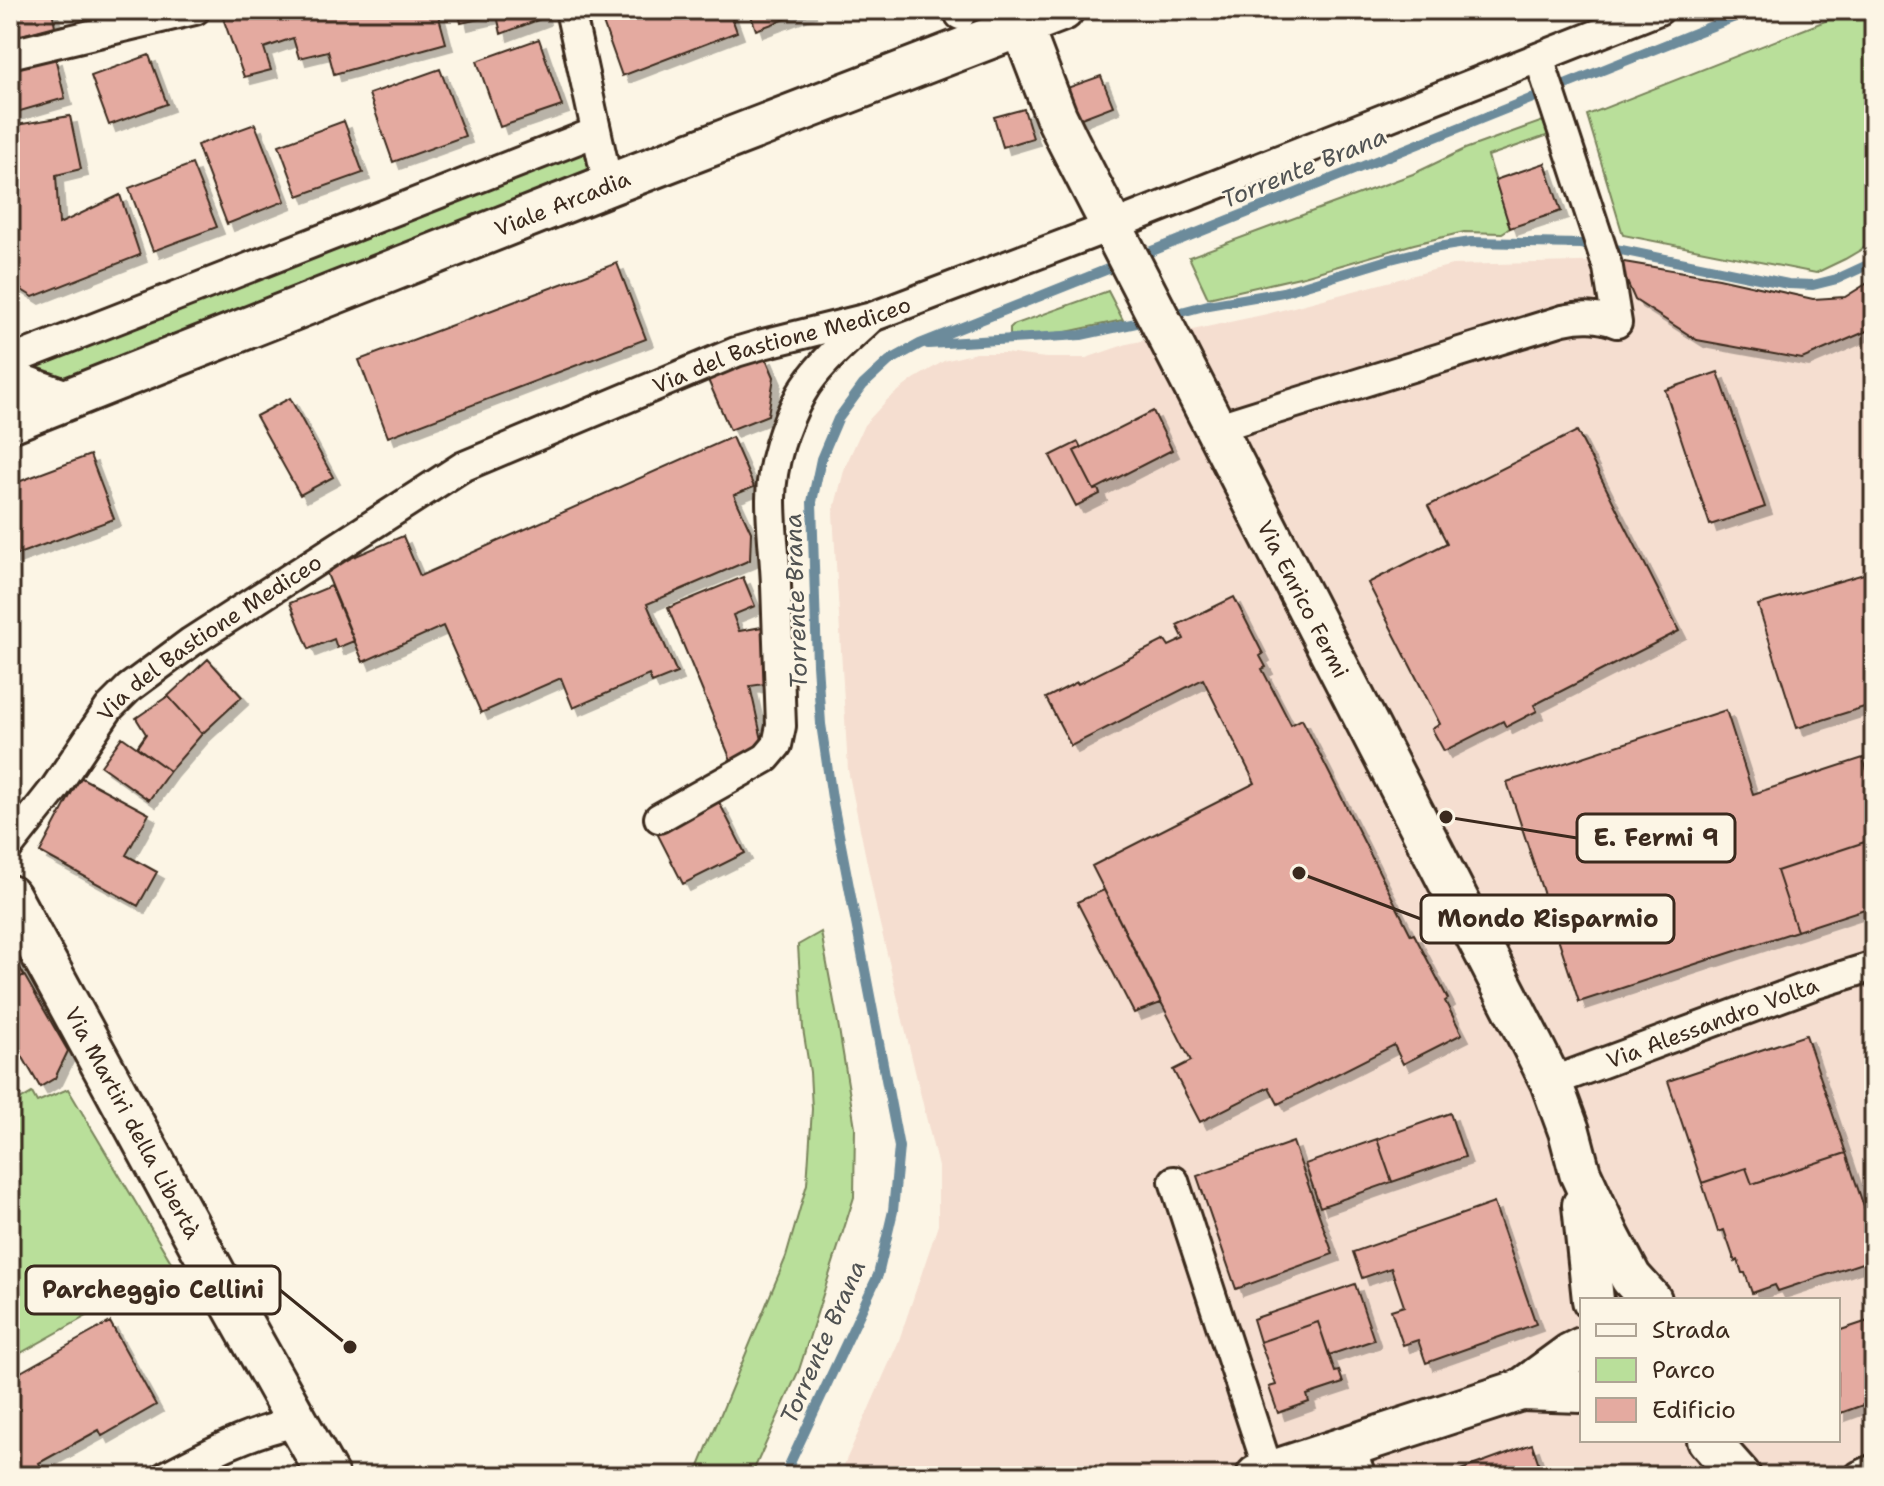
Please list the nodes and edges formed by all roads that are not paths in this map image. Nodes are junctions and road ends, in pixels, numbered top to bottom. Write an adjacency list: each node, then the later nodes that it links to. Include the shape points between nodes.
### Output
1 (195, 10): 6 (street)
2 (570, 10): 8 (street)
3 (1063, 10): 5 (street, Viale Arcadia)
4 (1659, 10): 7 (street, Via del Bastione Mediceo)
5 (1022, 27): 9 (street, Viale Arcadia); 10 (street, Via Enrico Fermi, via 1056,116)
6 (10, 54)
7 (1542, 66): 10 (street, Via del Bastione Mediceo); 16 (street, via 1608,268 1617,323 1596,317 1563,320)
8 (596, 132): 9 (street); 12 (street)
9 (608, 185): 14 (street, Viale Arcadia)
10 (1115, 233): 11 (street, Via del Bastione Mediceo); 16 (street, Via Enrico Fermi)
11 (872, 317): 17 (street, via 811,379 775,463 771,499 781,726 777,745 756,765); 18 (street, Via del Bastione Mediceo, via 736,352 462,467 191,642 129,688)
12 (10, 361)
13 (10, 381): 14 (street)
14 (64, 400): 15 (street, Viale Arcadia)
15 (10, 422)
16 (1215, 428): 21 (street, Via Enrico Fermi)
17 (659, 818)
18 (10, 845)
19 (10, 896): 29 (street, Via Martiri della Libertà)
20 (1874, 966): 21 (street, Via Alessandro Volta)
21 (1551, 1082): 22 (street, Via Enrico Fermi)
22 (1580, 1173): 24 (street, Via Enrico Fermi); 25 (street, Via Enrico Fermi, via 1621,1261)
23 (1174, 1181): 34 (street)
24 (1593, 1298)
25 (1649, 1298)
26 (1580, 1349): 27 (street)
27 (1521, 1390): 28 (street); 32 (street)
28 (1580, 1392)
29 (299, 1422): 35 (street, via 243,1438); 36 (street, Via Martiri della Libertà)
30 (1710, 1442): 37 (street)
31 (1736, 1442): 38 (street)
32 (1355, 1461): 34 (street)
33 (1874, 1469): 39 (street)
34 (1263, 1474)
35 (166, 1476)
36 (328, 1476)
37 (1740, 1476)
38 (1752, 1476)
39 (1859, 1476)

